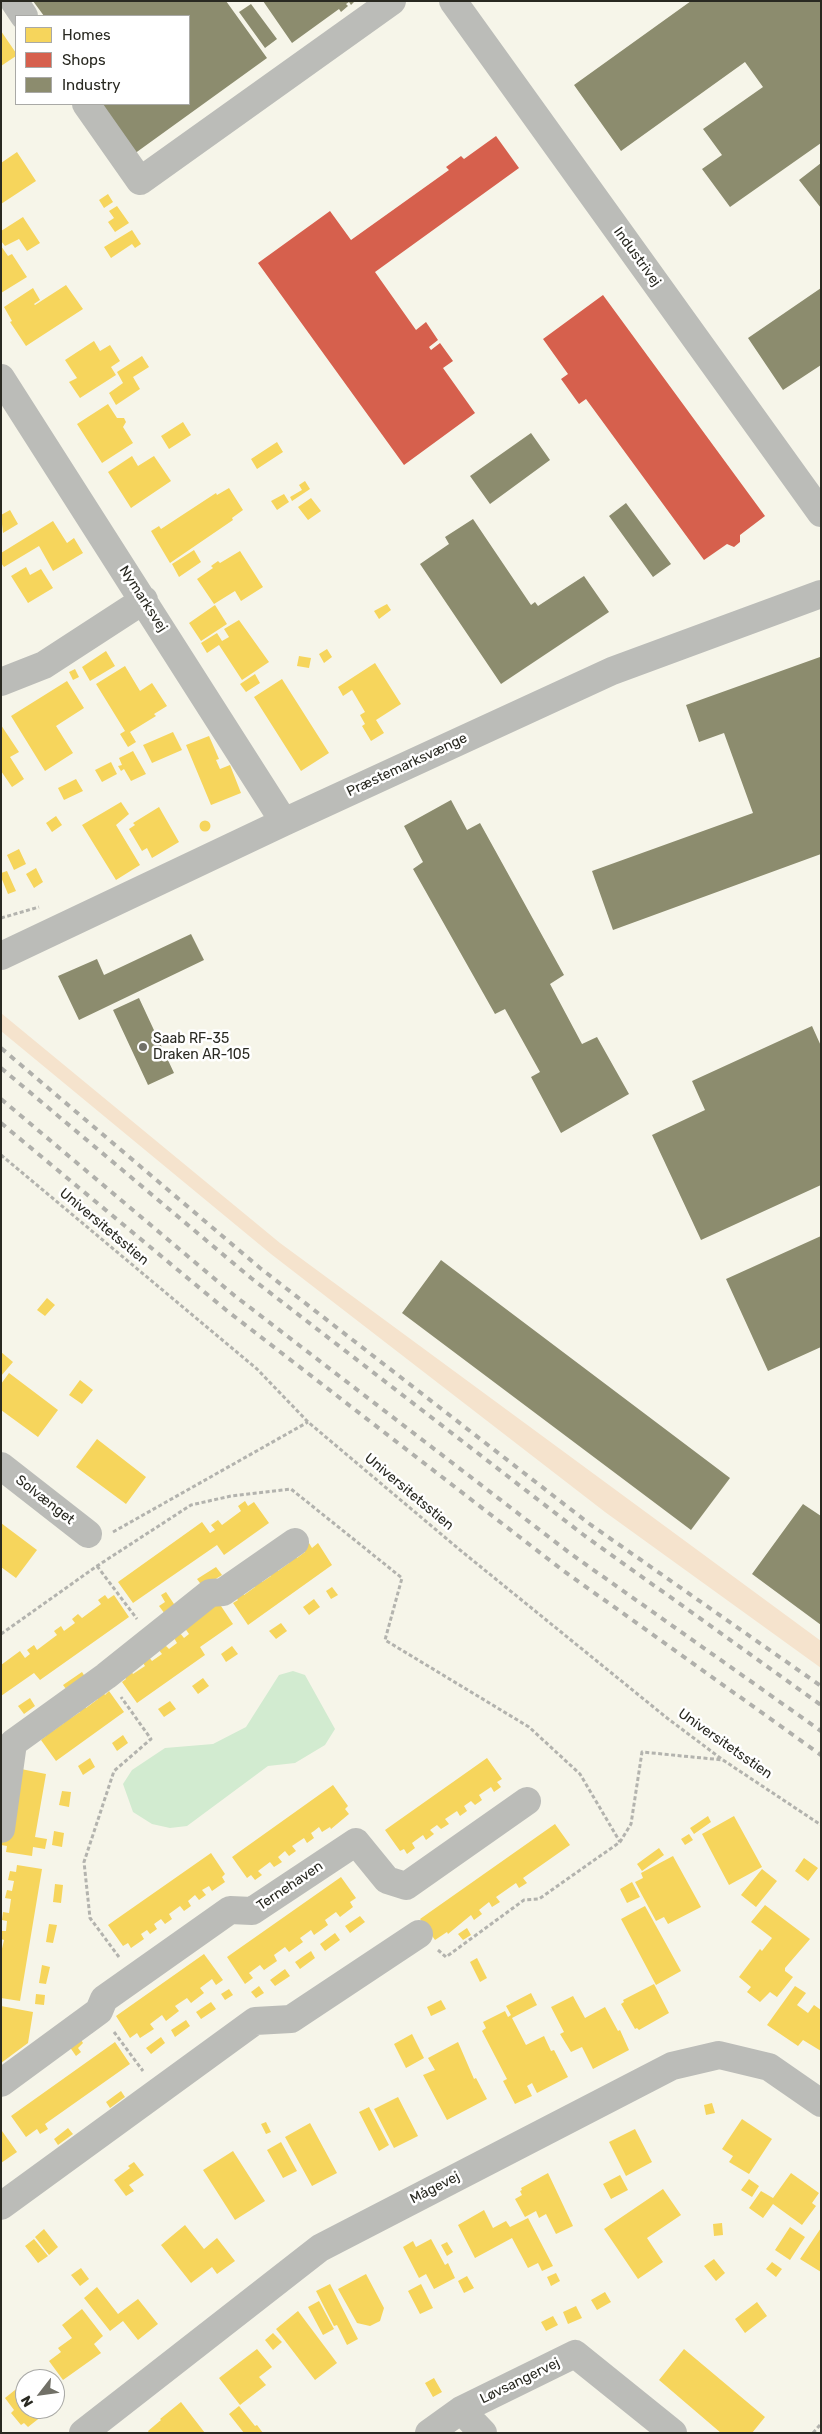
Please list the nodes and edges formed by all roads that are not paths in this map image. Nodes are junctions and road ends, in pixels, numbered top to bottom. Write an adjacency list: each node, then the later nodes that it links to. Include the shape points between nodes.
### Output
1 (14, 1): 4 (street)
2 (392, 1): 5 (street, via 140,181)
3 (453, 1): 7 (street, Industrivej)
4 (23, 15)
5 (87, 105)
6 (1, 378): 9 (street, Nymarksvej)
7 (821, 513)
8 (821, 594): 11 (street, Præstemarksvænge, via 612,671)
9 (144, 600): 10 (street, via 44,665); 11 (street, Nymarksvej)
10 (1, 682)
11 (284, 822): 12 (street, Præstemarksvænge)
12 (1, 956)
13 (1, 1466): 14 (street, Solvænget)
14 (88, 1534)
15 (295, 1542): 17 (street, via 223,1592 210,1593 106,1676 13,1743)
16 (527, 1801): 19 (street, Ternehaven, via 406,1886 387,1880 356,1842 252,1911 230,1910 104,1999 99,2011)
17 (1, 1829)
18 (419, 1934): 21 (street, via 291,2019 255,2021)
19 (1, 2083)
20 (821, 2103): 23 (street, Mågevej, via 769,2066 719,2056 672,2066 320,2248)
21 (1, 2206)
22 (461, 2410): 24 (street, Løvsangervej); 25 (street, Løvsangervej); 26 (street, Løvsangervej, via 575,2354)
23 (83, 2433)
24 (429, 2433)
25 (483, 2433)
26 (673, 2433)

